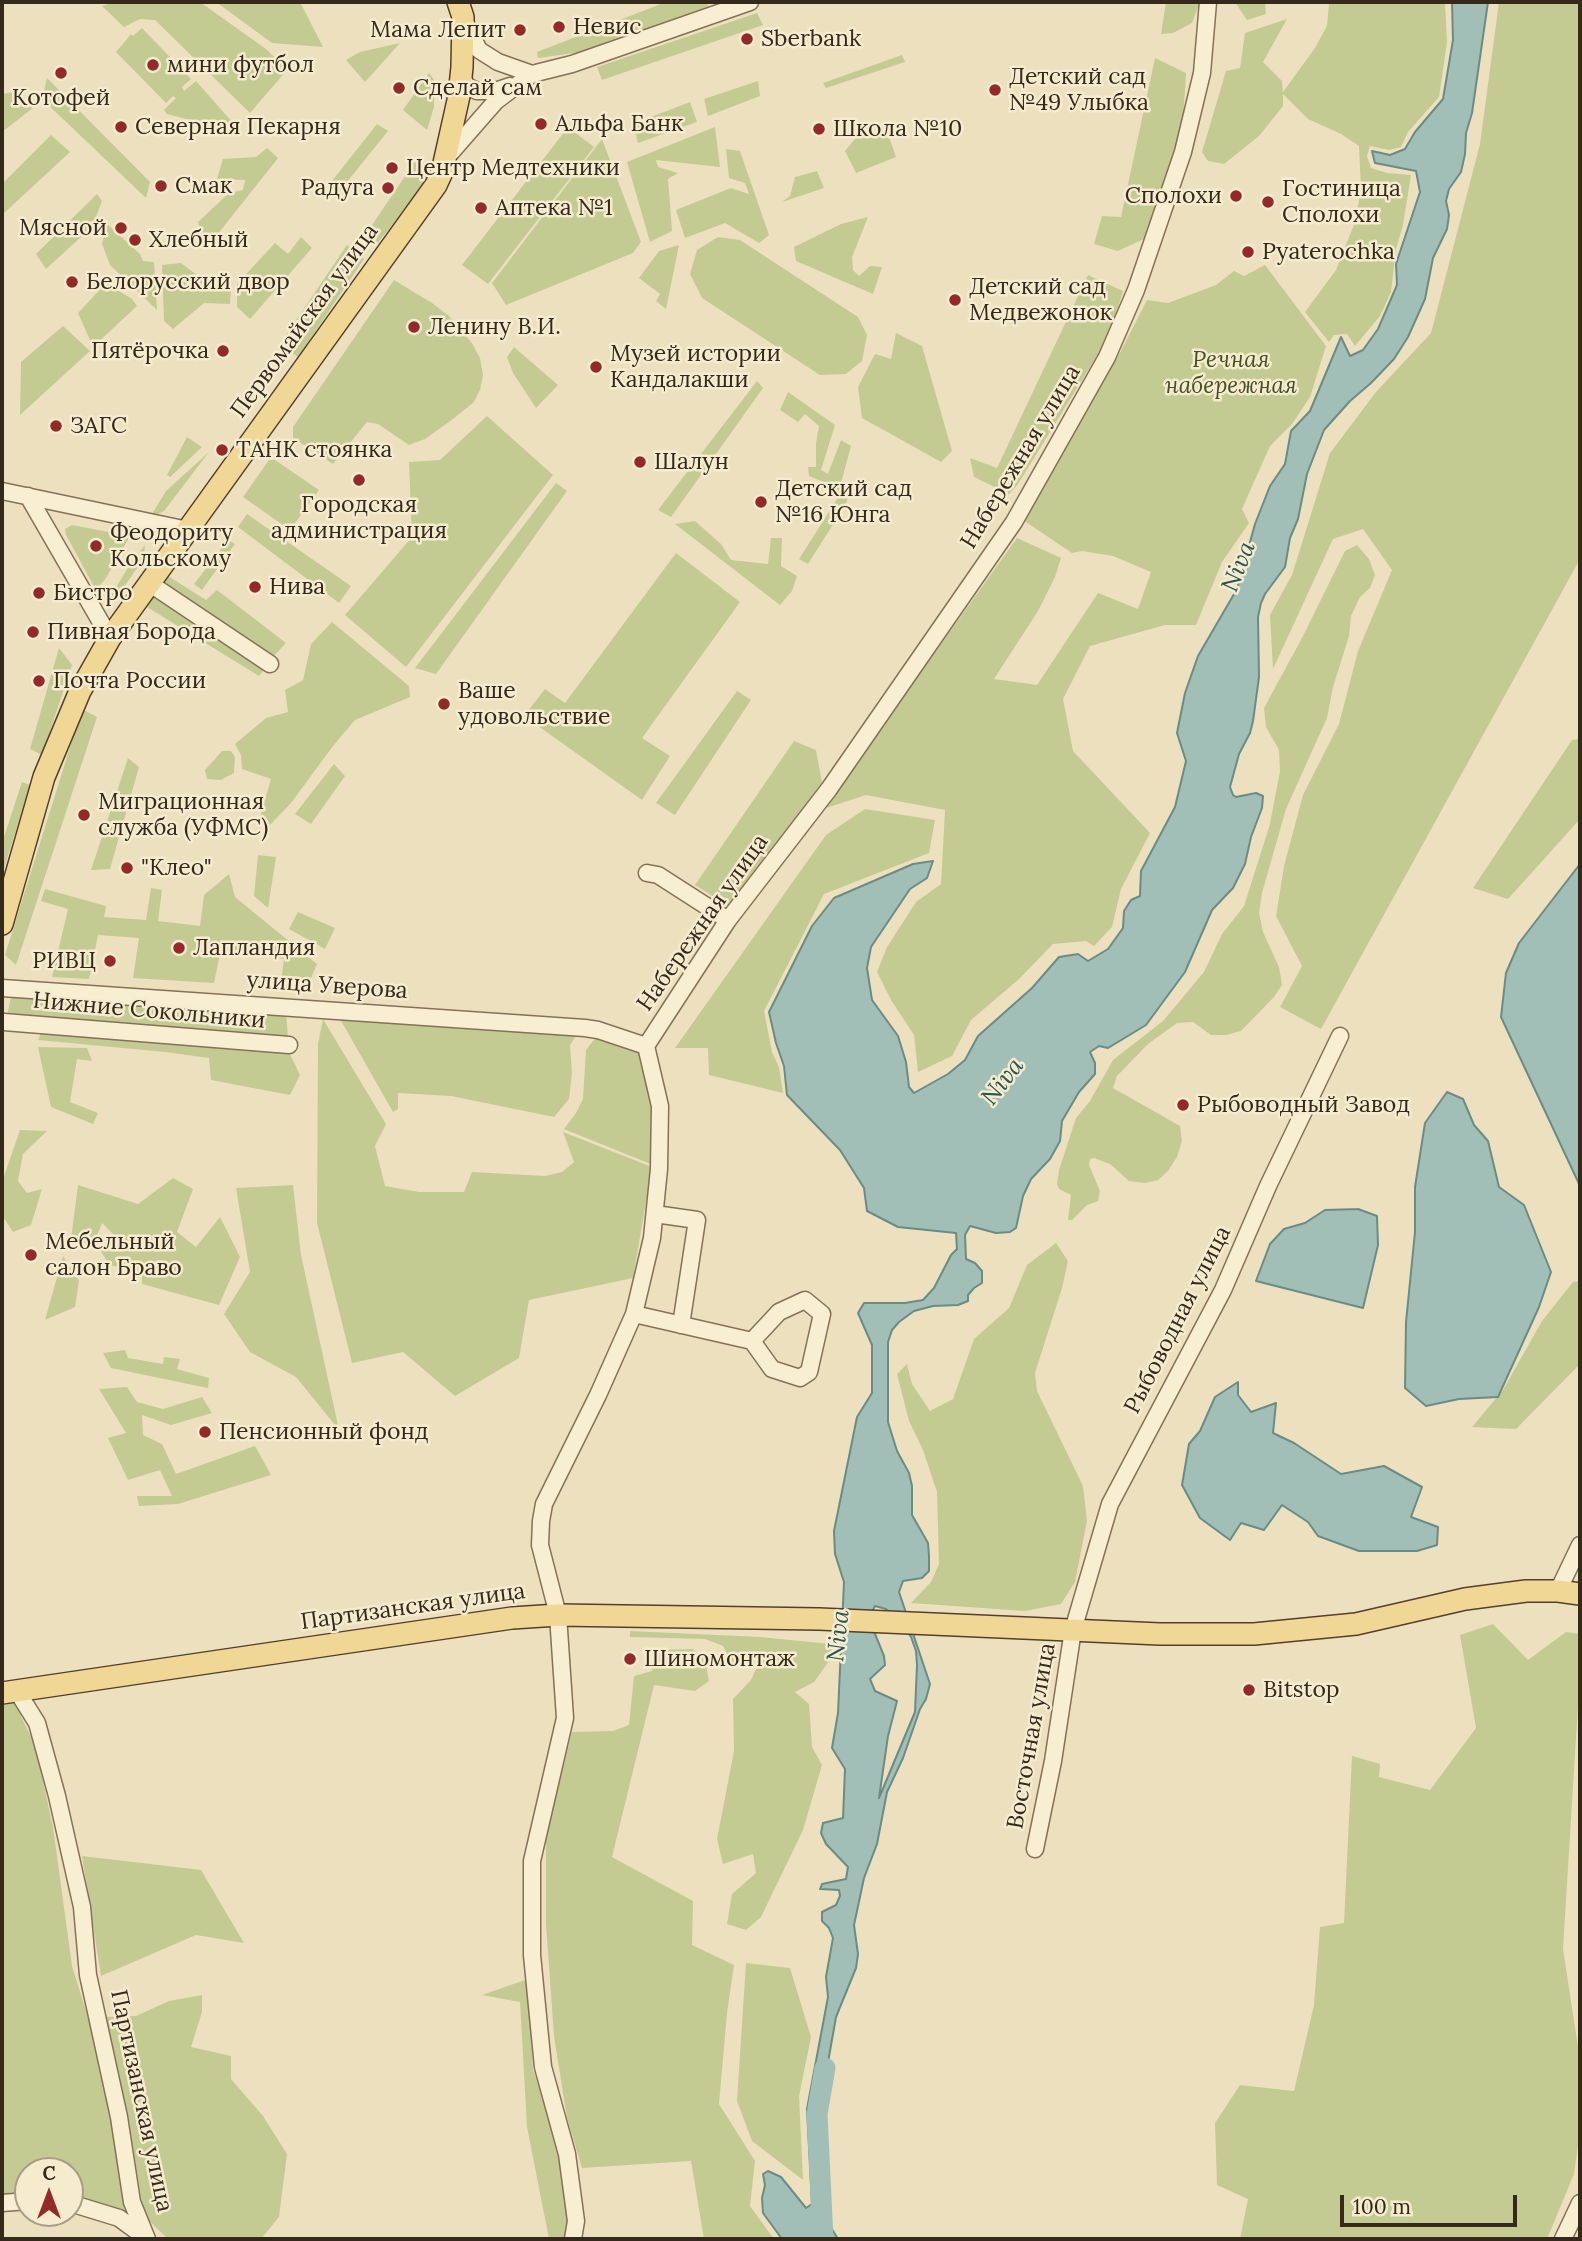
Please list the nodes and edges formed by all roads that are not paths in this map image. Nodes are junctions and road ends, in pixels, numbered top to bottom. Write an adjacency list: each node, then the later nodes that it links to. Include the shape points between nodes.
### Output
1 (750, 2): 6 (street)
2 (1208, 2): 15 (street, Набережная улица, via 1202,73 1183,152 1136,290 1107,357 1014,522 830,789)
3 (460, 10): 4 (street, Первомайская улица, via 479,50); 5 (main road, Первомайская улица)
4 (498, 62): 5 (street, via 468,59); 6 (street, Первомайская улица)
5 (462, 71): 6 (street, via 467,86 477,91 495,91); 7 (main road, Первомайская улица)
6 (526, 79): 7 (street, Первомайская улица, via 496,101)
7 (447, 158): 10 (main road, Первомайская улица, via 436,185)
8 (2, 491): 9 (street)
9 (28, 496): 10 (street); 12 (street)
10 (188, 530): 11 (main road, Первомайская улица)
11 (149, 583): 12 (main road, Первомайская улица); 13 (street)
12 (110, 638): 16 (main road, Первомайская улица, via 80,691 44,777)
13 (270, 664)
14 (647, 873): 15 (street, via 658,875)
15 (728, 920): 21 (street, Набережная улица)
16 (2, 923)
17 (2, 988): 21 (street, улица Уверова, via 585,1028)
18 (4, 1022): 20 (street, Нижние Сокольники)
19 (1340, 1036): 30 (street, Рыбоводная улица, via 1223,1290 1110,1504)
20 (289, 1045)
21 (646, 1046): 22 (street, Набережная улица, via 660,1106)
22 (654, 1214): 23 (street, Набережная улица); 24 (street, via 697,1220)
23 (634, 1314): 24 (street); 29 (street, Набережная улица, via 544,1504 540,1545)
24 (681, 1325): 25 (street)
25 (752, 1341): 25 (street, via 779,1312 805,1300 822,1314 809,1371 800,1378 772,1369)
26 (1580, 1545): 27 (street)
27 (1558, 1591): 28 (main road, Партизанская улица); 30 (main road, Партизанская улица, via 1465,1599 1356,1624 1254,1634)
28 (1580, 1594)
29 (558, 1615): 30 (main road, Партизанская улица, via 819,1619); 31 (main road, Партизанская улица); 36 (street, Набережная улица, via 565,1718 532,1860 532,1955 543,2067 567,2154 576,2221)
30 (1073, 1630): 32 (street, Восточная улица)
31 (9, 1692): 35 (street, Партизанская улица, via 37,1723 57,1796 82,1907 88,1975 132,2202)
32 (1035, 1849)
33 (1580, 2203): 37 (street)
34 (84, 2207): 35 (street, via 120,2218)
35 (147, 2239)
36 (573, 2239)
37 (1563, 2239)

